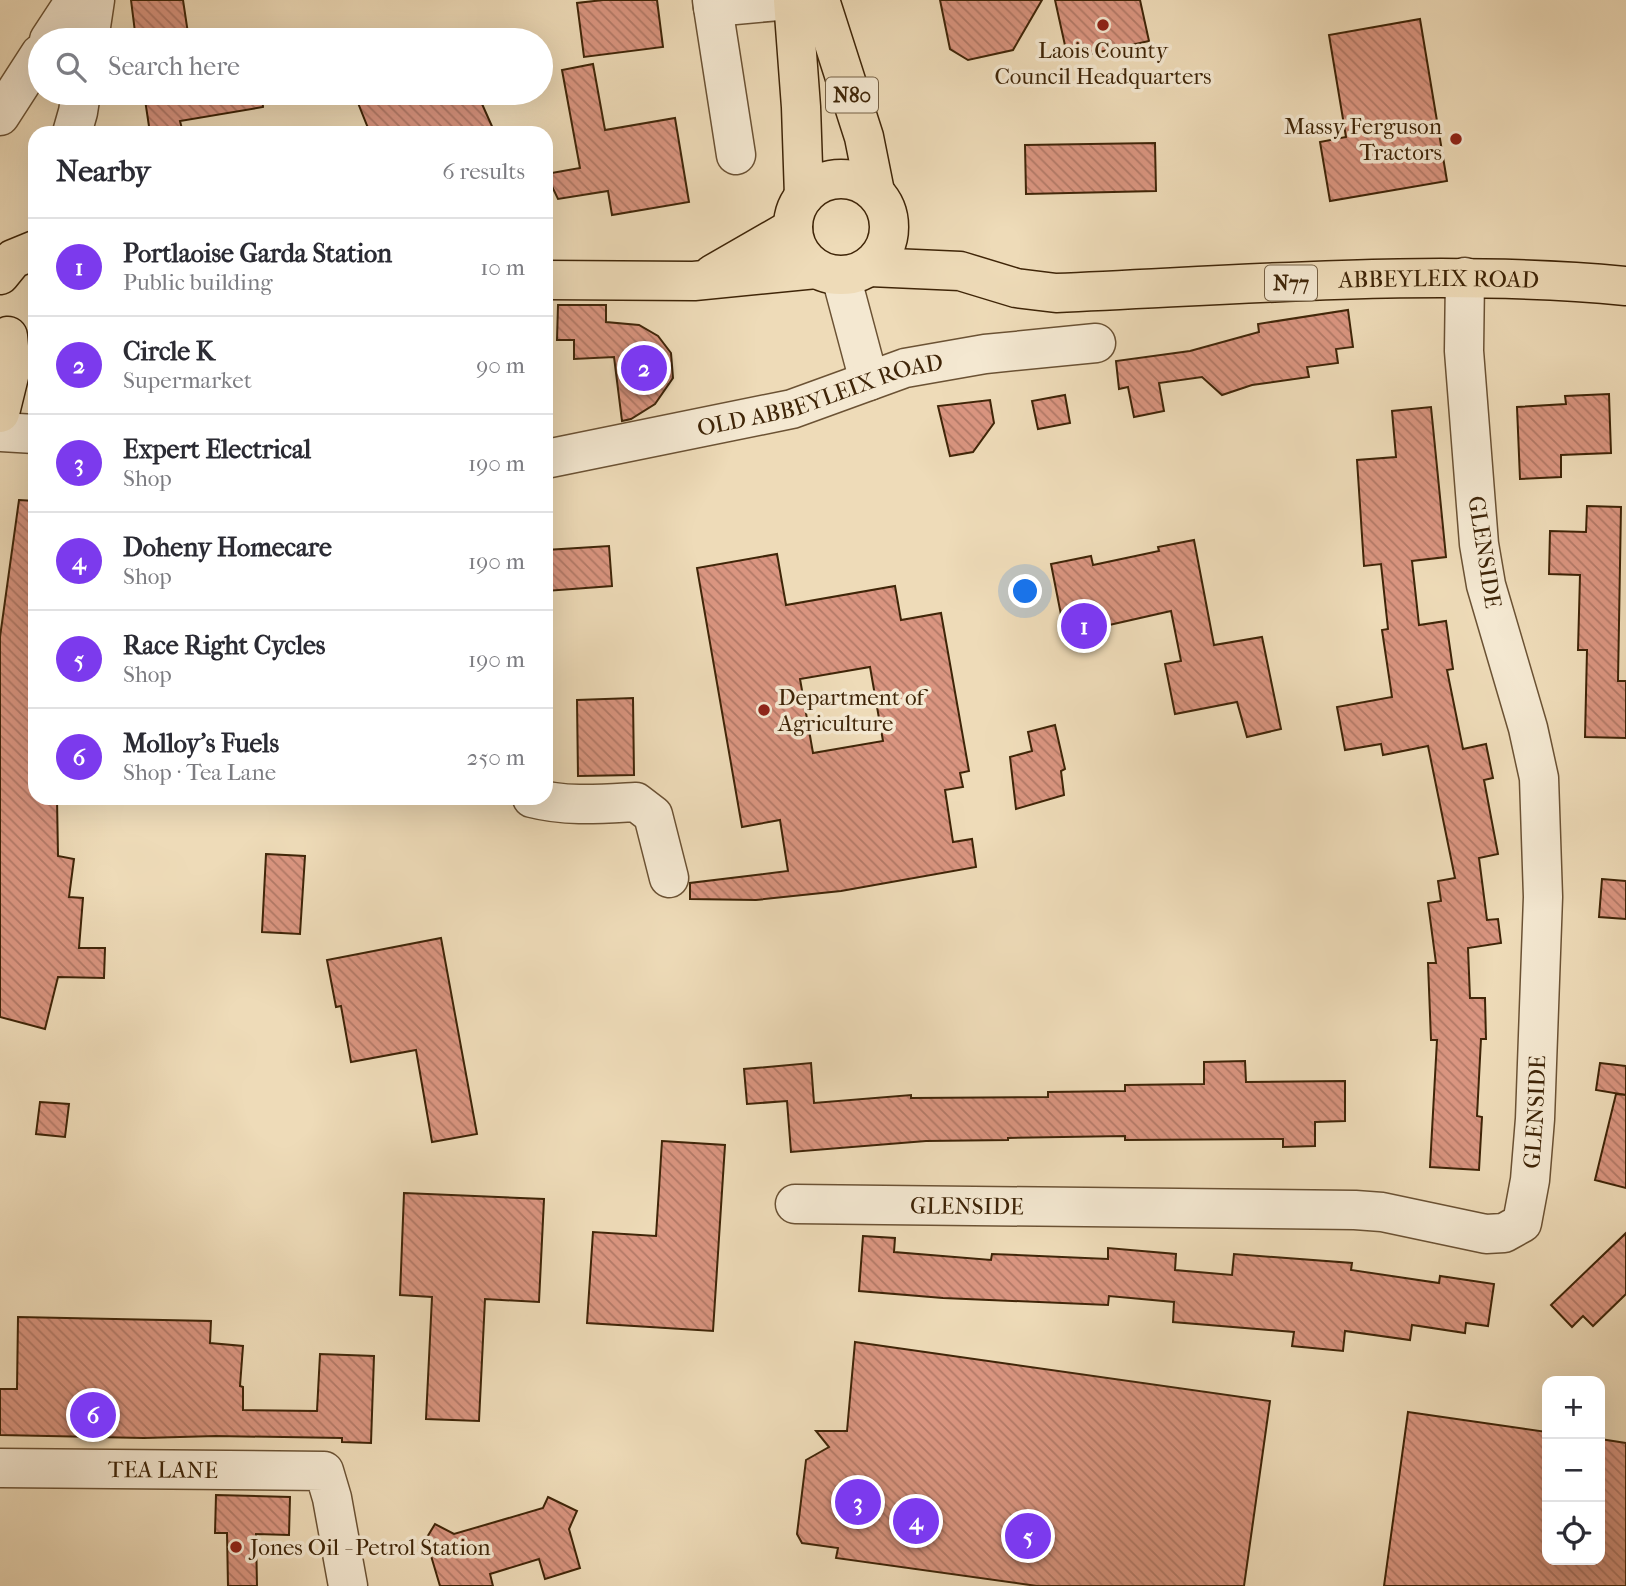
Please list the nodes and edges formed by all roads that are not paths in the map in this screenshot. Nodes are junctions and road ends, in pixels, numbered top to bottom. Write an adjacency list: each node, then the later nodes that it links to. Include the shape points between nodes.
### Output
1 (792, 0): 3 (street); 10 (main road, N80)
2 (820, 0): 9 (main road, N80)
3 (712, 3): 8 (street)
4 (28, 73): 6 (street)
5 (79, 105): 7 (street)
6 (0, 116)
7 (74, 126)
8 (736, 155)
9 (881, 203): 10 (main road, via 854,181 831,180 816,186); 11 (main road, N80, via 890,229 881,255); 12 (main road, N77)
10 (799, 212): 11 (main road, N80, via 796,244 804,258); 15 (main road)
11 (842, 270): 12 (main road, N77); 15 (main road); 19 (street)
12 (960, 271): 13 (main road, ABBEYLEIX ROAD / N77, via 1016,288 1056,293)
13 (1465, 277): 16 (main road, ABBEYLEIX ROAD / N77); 28 (street, GLENSIDE, via 1464,351 1479,544 1539,778 1543,897 1530,1180 1522,1223 1504,1233 1486,1234 1355,1210)
14 (553, 280): 15 (main road)
15 (703, 281)
16 (1626, 286)
17 (9, 332): 21 (main road, via 11,368)
18 (1096, 344): 19 (street, OLD ABBEYLEIX ROAD, via 932,363)
19 (869, 381): 25 (street, OLD ABBEYLEIX ROAD, via 792,408)
20 (28, 395): 22 (main road)
21 (0, 413)
22 (0, 426)
23 (0, 432): 24 (street)
24 (28, 434)
25 (553, 458)
26 (553, 803): 27 (street, via 636,802 653,815)
27 (669, 878)
28 (795, 1204)
29 (0, 1468): 30 (street, TEA LANE, via 324,1471)
30 (348, 1586)

